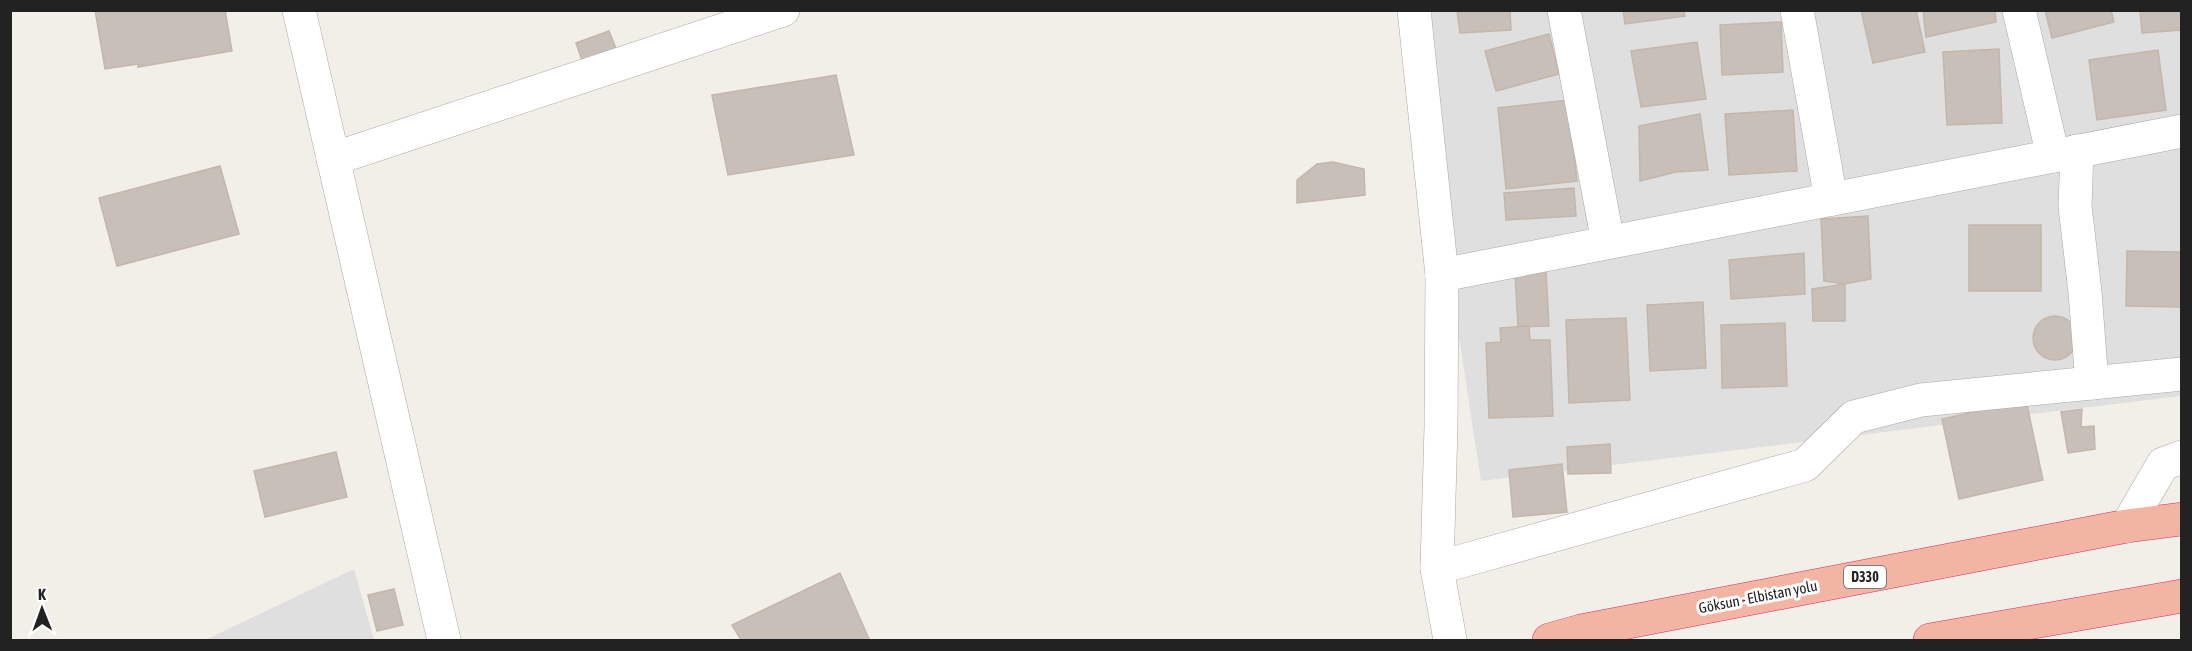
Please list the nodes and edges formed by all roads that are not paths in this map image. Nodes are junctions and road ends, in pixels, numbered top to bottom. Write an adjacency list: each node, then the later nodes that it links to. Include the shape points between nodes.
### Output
1 (299, 10): 9 (street)
2 (783, 10): 9 (street)
3 (1414, 10): 12 (street)
4 (1564, 10): 11 (street)
5 (1797, 10): 10 (street)
6 (2019, 10): 8 (street)
7 (2181, 131): 8 (street)
8 (2065, 153): 10 (street); 14 (street, via 2085,291)
9 (333, 159): 20 (street)
10 (1831, 199): 11 (street)
11 (1608, 242): 12 (street)
12 (1442, 275): 18 (street)
13 (2181, 374): 14 (street)
14 (2092, 383): 18 (street, via 1921,400 1854,417 1805,465)
15 (2181, 457): 17 (street, via 2163,464)
16 (2181, 519): 17 (highway, Göksun - Elbistan yolu / D330)
17 (2127, 526): 22 (highway, Göksun - Elbistan yolu / D330)
18 (1437, 568): 21 (street)
19 (2181, 596): 23 (highway)
20 (444, 640)
21 (1450, 640)
22 (1549, 640)
23 (1930, 640)

